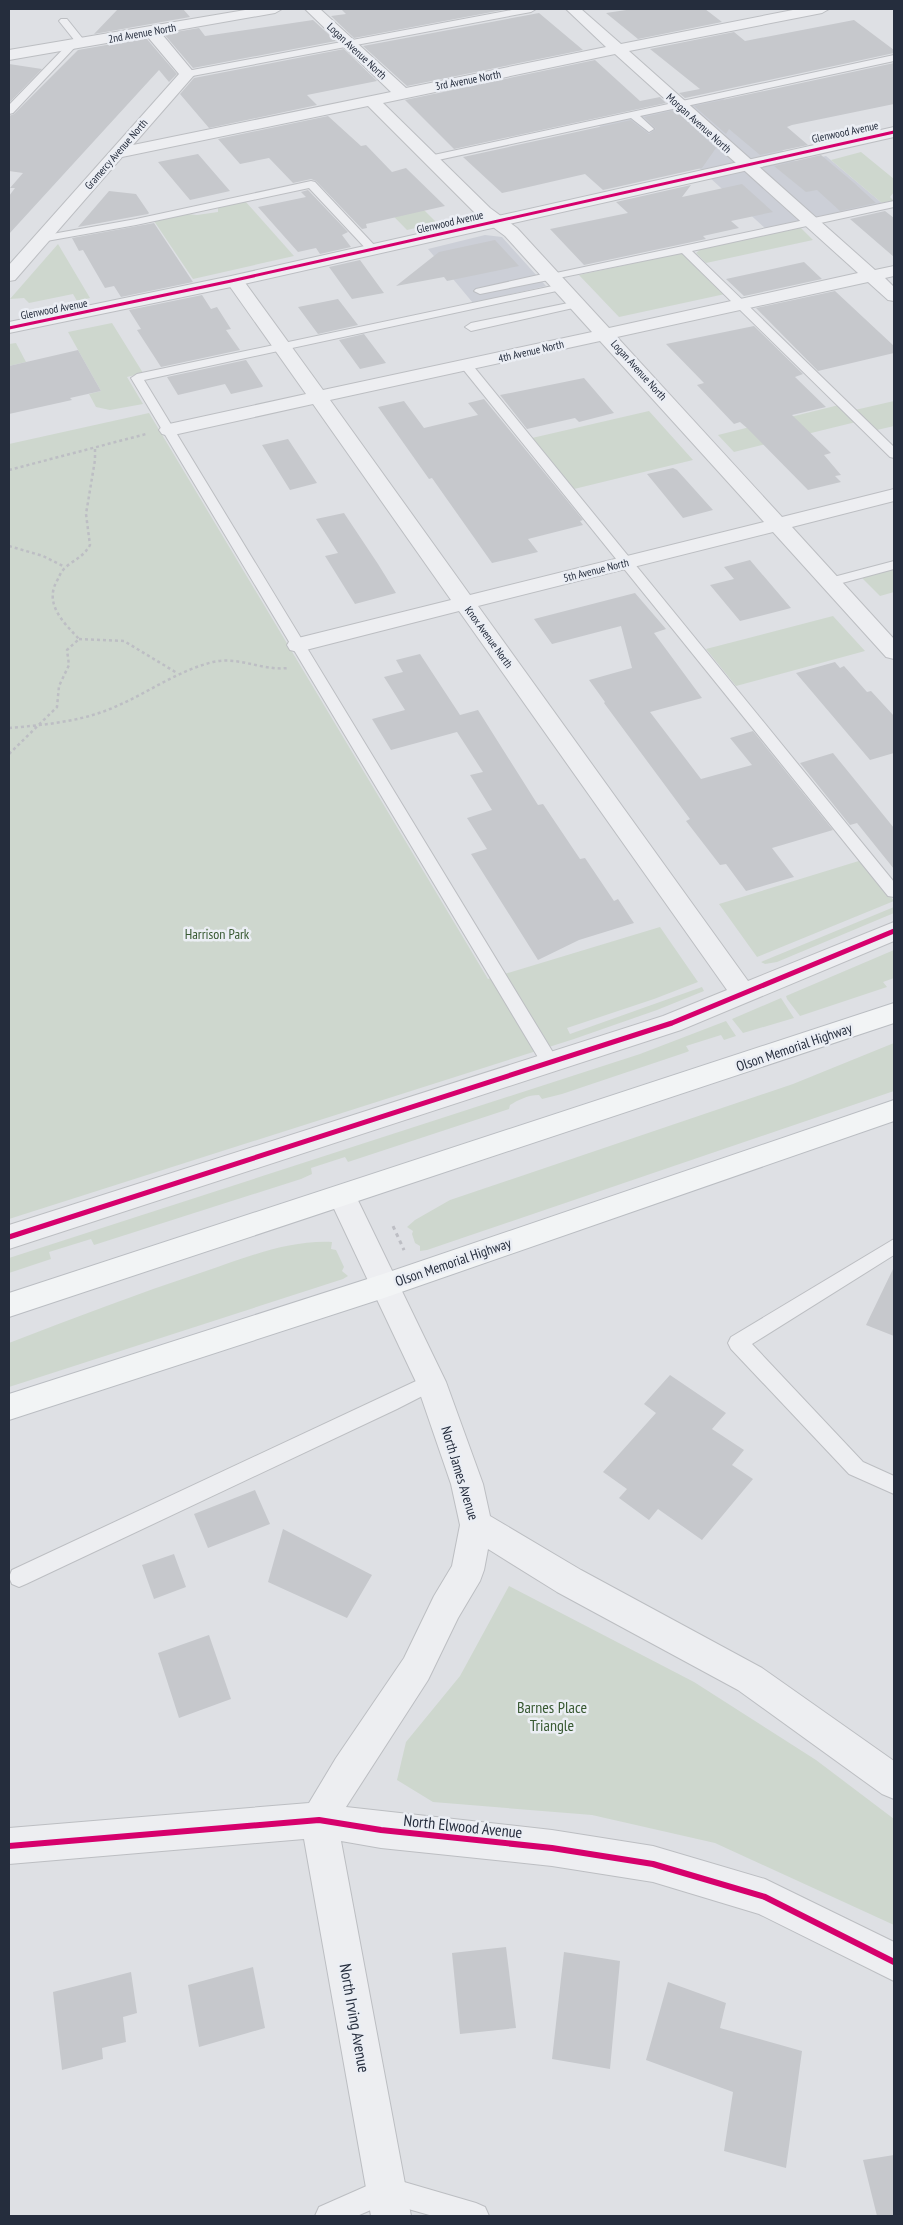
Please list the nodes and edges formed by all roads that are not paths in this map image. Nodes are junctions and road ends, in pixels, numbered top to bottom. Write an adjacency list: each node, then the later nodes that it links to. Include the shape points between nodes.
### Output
1 (275, 9): 7 (street, 2nd Avenue North)
2 (312, 9): 8 (street, Logan Avenue North)
3 (531, 9): 8 (lane)
4 (573, 9): 10 (street, Morgan Avenue North)
5 (822, 9): 10 (street, 3rd Avenue North)
6 (64, 21): 9 (lane)
7 (151, 31): 9 (street, 2nd Avenue North); 13 (street)
8 (350, 44): 13 (lane); 14 (street, Logan Avenue North)
9 (77, 45): 11 (street, 2nd Avenue North); 17 (lane)
10 (620, 49): 14 (street, 3rd Avenue North); 16 (street, Morgan Avenue North)
11 (9, 55)
12 (894, 58): 16 (lane)
13 (187, 74): 21 (street, Gramercy Avenue North)
14 (402, 93): 15 (street, 3rd Avenue North)
15 (370, 100): 21 (street, 3rd Avenue North); 22 (street, Logan Avenue North)
16 (678, 104): 18 (lane); 23 (street, Morgan Avenue North)
17 (9, 111)
18 (632, 114): 19 (lane); 22 (lane)
19 (649, 130)
20 (894, 132): 23 (street, Glenwood Avenue)
21 (115, 154): 27 (street, Gramercy Avenue North)
22 (429, 159): 25 (street, Logan Avenue North)
23 (745, 164): 25 (street, Glenwood Avenue); 26 (street, Morgan Avenue North)
24 (894, 204): 26 (lane)
25 (497, 221): 28 (street, Glenwood Avenue); 33 (street, Logan Avenue North)
26 (812, 223): 29 (lane); 32 (street, Morgan Avenue North)
27 (41, 239): 28 (lane, via 311,184); 31 (street, Gramercy Avenue North)
28 (373, 250): 34 (street, Glenwood Avenue)
29 (685, 250): 33 (lane); 38 (lane)
30 (894, 271): 32 (street, 4th Avenue North)
31 (9, 276)
32 (872, 276): 36 (street, Morgan Avenue North); 38 (street, 4th Avenue North)
33 (556, 280): 35 (lane); 37 (street, Logan Avenue North); 42 (lane)
34 (235, 282): 40 (street, Glenwood Avenue); 42 (street, Knox Avenue North)
35 (480, 290)
36 (894, 296)
37 (578, 304): 39 (lane); 41 (street, Logan Avenue North)
38 (741, 304): 41 (street, 4th Avenue North); 46 (lane)
39 (471, 327)
40 (9, 328)
41 (606, 334): 43 (street, 4th Avenue North); 48 (street, Logan Avenue North)
42 (282, 346): 44 (street, Knox Avenue North); 45 (lane, via 137,378)
43 (466, 365): 44 (street, 4th Avenue North); 49 (lane)
44 (319, 398): 45 (street, 4th Avenue North); 52 (street, Knox Avenue North)
45 (169, 430): 54 (lane)
46 (894, 454)
47 (894, 495): 48 (street, 5th Avenue North)
48 (780, 524): 49 (street, 5th Avenue North); 51 (street, Logan Avenue North)
49 (626, 562): 52 (street, 5th Avenue North); 55 (lane)
50 (894, 565): 51 (lane)
51 (831, 582): 53 (street, Logan Avenue North)
52 (465, 603): 54 (street, 5th Avenue North); 57 (street, Knox Avenue North)
53 (894, 652)
54 (303, 654): 59 (lane)
55 (894, 892)
56 (894, 931): 57 (street)
57 (743, 993): 59 (street, via 672,1023)
58 (894, 1013): 61 (main road, Olson Memorial Highway)
59 (551, 1064): 62 (street)
60 (894, 1110): 64 (main road, Olson Memorial Highway)
61 (342, 1196): 64 (street, North James Avenue); 65 (main road, Olson Memorial Highway)
62 (9, 1237)
63 (894, 1246): 68 (lane, via 738,1343 856,1468)
64 (384, 1286): 66 (street, North James Avenue); 67 (main road, Olson Memorial Highway)
65 (9, 1305)
66 (431, 1382): 69 (street, North James Avenue, via 467,1484); 70 (lane)
67 (9, 1407)
68 (894, 1485)
69 (476, 1525): 71 (street, via 569,1581 750,1679); 72 (street, North James Avenue, via 468,1570 416,1669 348,1770)
70 (19, 1577)
71 (894, 1782)
72 (319, 1820): 73 (street, North Elwood Avenue); 74 (street, North Elwood Avenue, via 381,1830 552,1848 653,1864 765,1898); 75 (street, North Irving Avenue)
73 (9, 1846)
74 (894, 1962)
75 (389, 2203): 76 (lane); 77 (lane)
76 (328, 2216)
77 (476, 2216)

